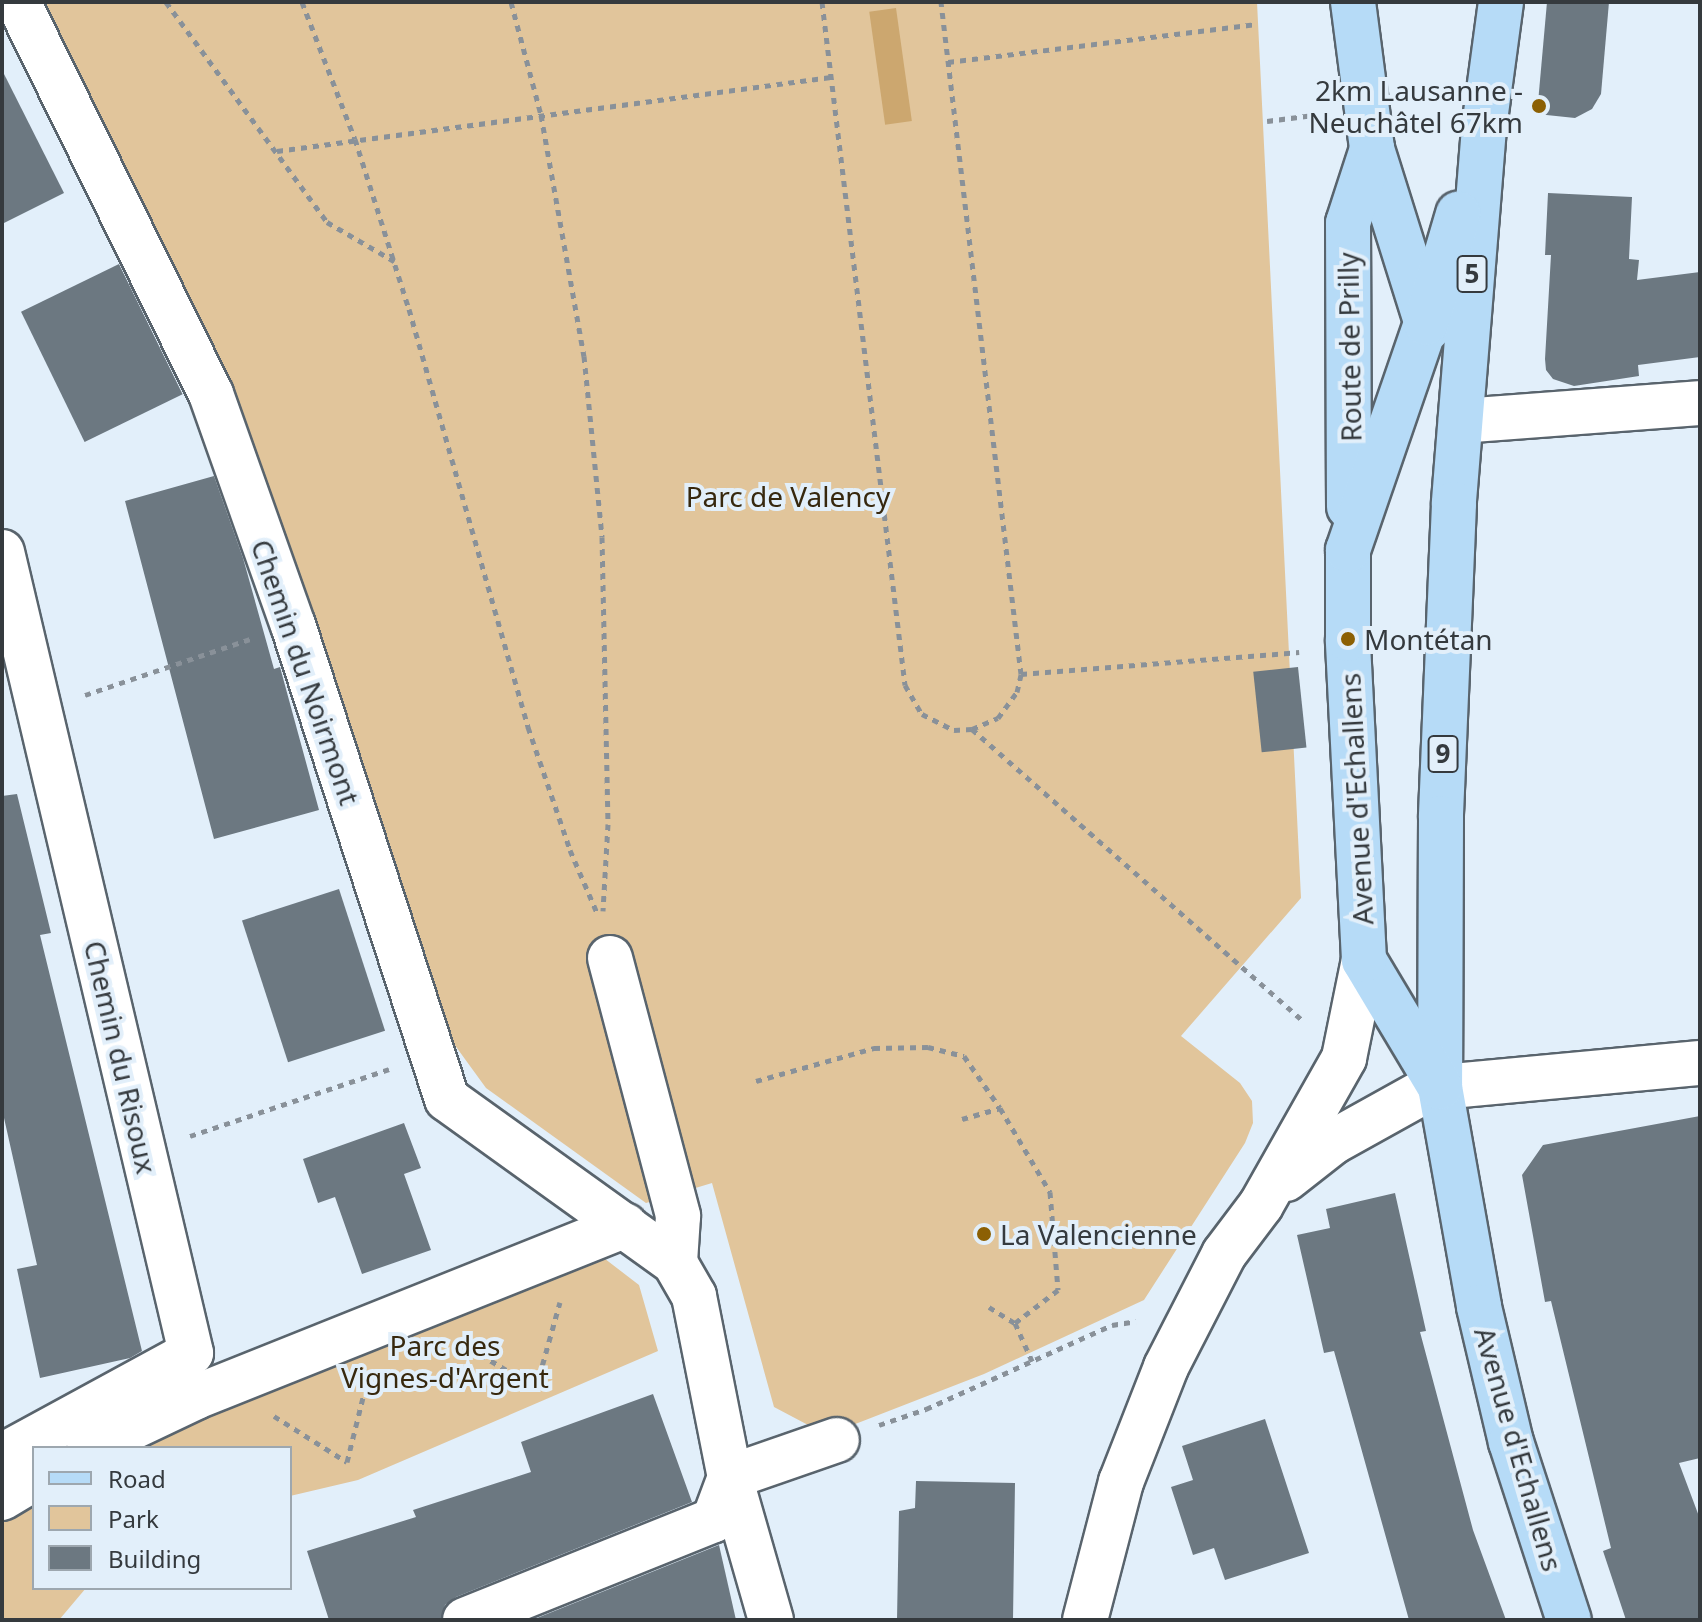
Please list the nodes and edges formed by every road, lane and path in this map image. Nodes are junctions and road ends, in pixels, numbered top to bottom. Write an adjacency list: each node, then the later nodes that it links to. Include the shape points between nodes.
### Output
1 (18, 2): 25 (street, Chemin du Noirmont, via 211,394)
2 (166, 2): 18 (path)
3 (302, 2): 16 (path)
4 (511, 2): 12 (path)
5 (822, 2): 11 (path)
6 (941, 2): 10 (path)
7 (1353, 2): 17 (main road, Route de Prilly / 9)
8 (1501, 2): 15 (main road, Avenue d'Echallens / 5)
9 (1257, 24): 10 (path)
10 (948, 62): 27 (path)
11 (831, 77): 12 (path); 29 (path, via 905,685 922,714 936,724)
12 (541, 115): 16 (path); 19 (path, via 584,356 602,537 608,824 601,923 528,727)
13 (1314, 115): 14 (path)
14 (1267, 121)
15 (1484, 128): 20 (main road, Avenue d'Echallens / 5); 22 (main road, Avenue d'Echallens / 5)
16 (355, 139): 18 (path); 19 (path)
17 (1372, 149): 20 (main road, Route de Prilly / 9); 23 (main road, Route de Prilly / 9, via 1348,223)
18 (277, 151): 19 (path, via 327,222)
19 (394, 261)
20 (1426, 323): 22 (main road, Route de Prilly / 9); 23 (main road, Avenue d'Echallens / 5)
21 (1700, 403): 22 (street)
22 (1461, 421): 36 (main road, Avenue d'Echallens / 9, via 1441,818)
23 (1348, 550): 31 (main road, Avenue d'Echallens / 9)
24 (2, 552): 28 (street, Chemin du Risoux)
25 (293, 625): 28 (path); 33 (street, Chemin du Noirmont)
26 (1299, 652): 27 (path)
27 (1021, 674): 29 (path, via 1008,708)
28 (39, 710): 39 (street, Chemin du Risoux)
29 (972, 729): 32 (path)
30 (610, 958): 43 (street, via 678,1216)
31 (1364, 960): 36 (main road, Avenue d'Echallens / 9); 40 (street, via 1344,1058)
32 (1310, 1027)
33 (432, 1054): 39 (path); 41 (street, Chemin du Noirmont, via 447,1099)
34 (1700, 1063): 36 (street)
35 (756, 1081): 37 (path, via 874,1048 928,1047 964,1056)
36 (1440, 1087): 40 (street, via 1333,1142); 59 (main road, Avenue d'Echallens / 9, via 1479,1307 1511,1442)
37 (1000, 1108): 38 (path); 47 (path, via 1050,1192 1058,1290)
38 (962, 1119)
39 (144, 1152): 52 (street, Chemin du Risoux, via 191,1353)
40 (1261, 1205): 58 (street, via 1224,1254 1166,1367 1121,1482)
41 (625, 1225): 42 (street); 43 (street, Chemin du Noirmont)
42 (578, 1244): 45 (street); 45 (path, via 536,1388)
43 (675, 1263): 53 (street, via 694,1296)
44 (989, 1307): 47 (path)
45 (396, 1319): 49 (street); 49 (path, via 347,1462)
46 (1149, 1319): 48 (path, via 1112,1325)
47 (1015, 1323): 48 (path)
48 (1032, 1361): 50 (path, via 926,1409)
49 (226, 1385): 51 (street)
50 (837, 1440): 53 (street)
51 (93, 1446)
52 (2, 1456)
53 (730, 1477): 56 (street, via 714,1520); 57 (street)
54 (32, 1480): 55 (street)
55 (2, 1498)
56 (465, 1620)
57 (771, 1620)
58 (1085, 1620)
59 (1569, 1620)

